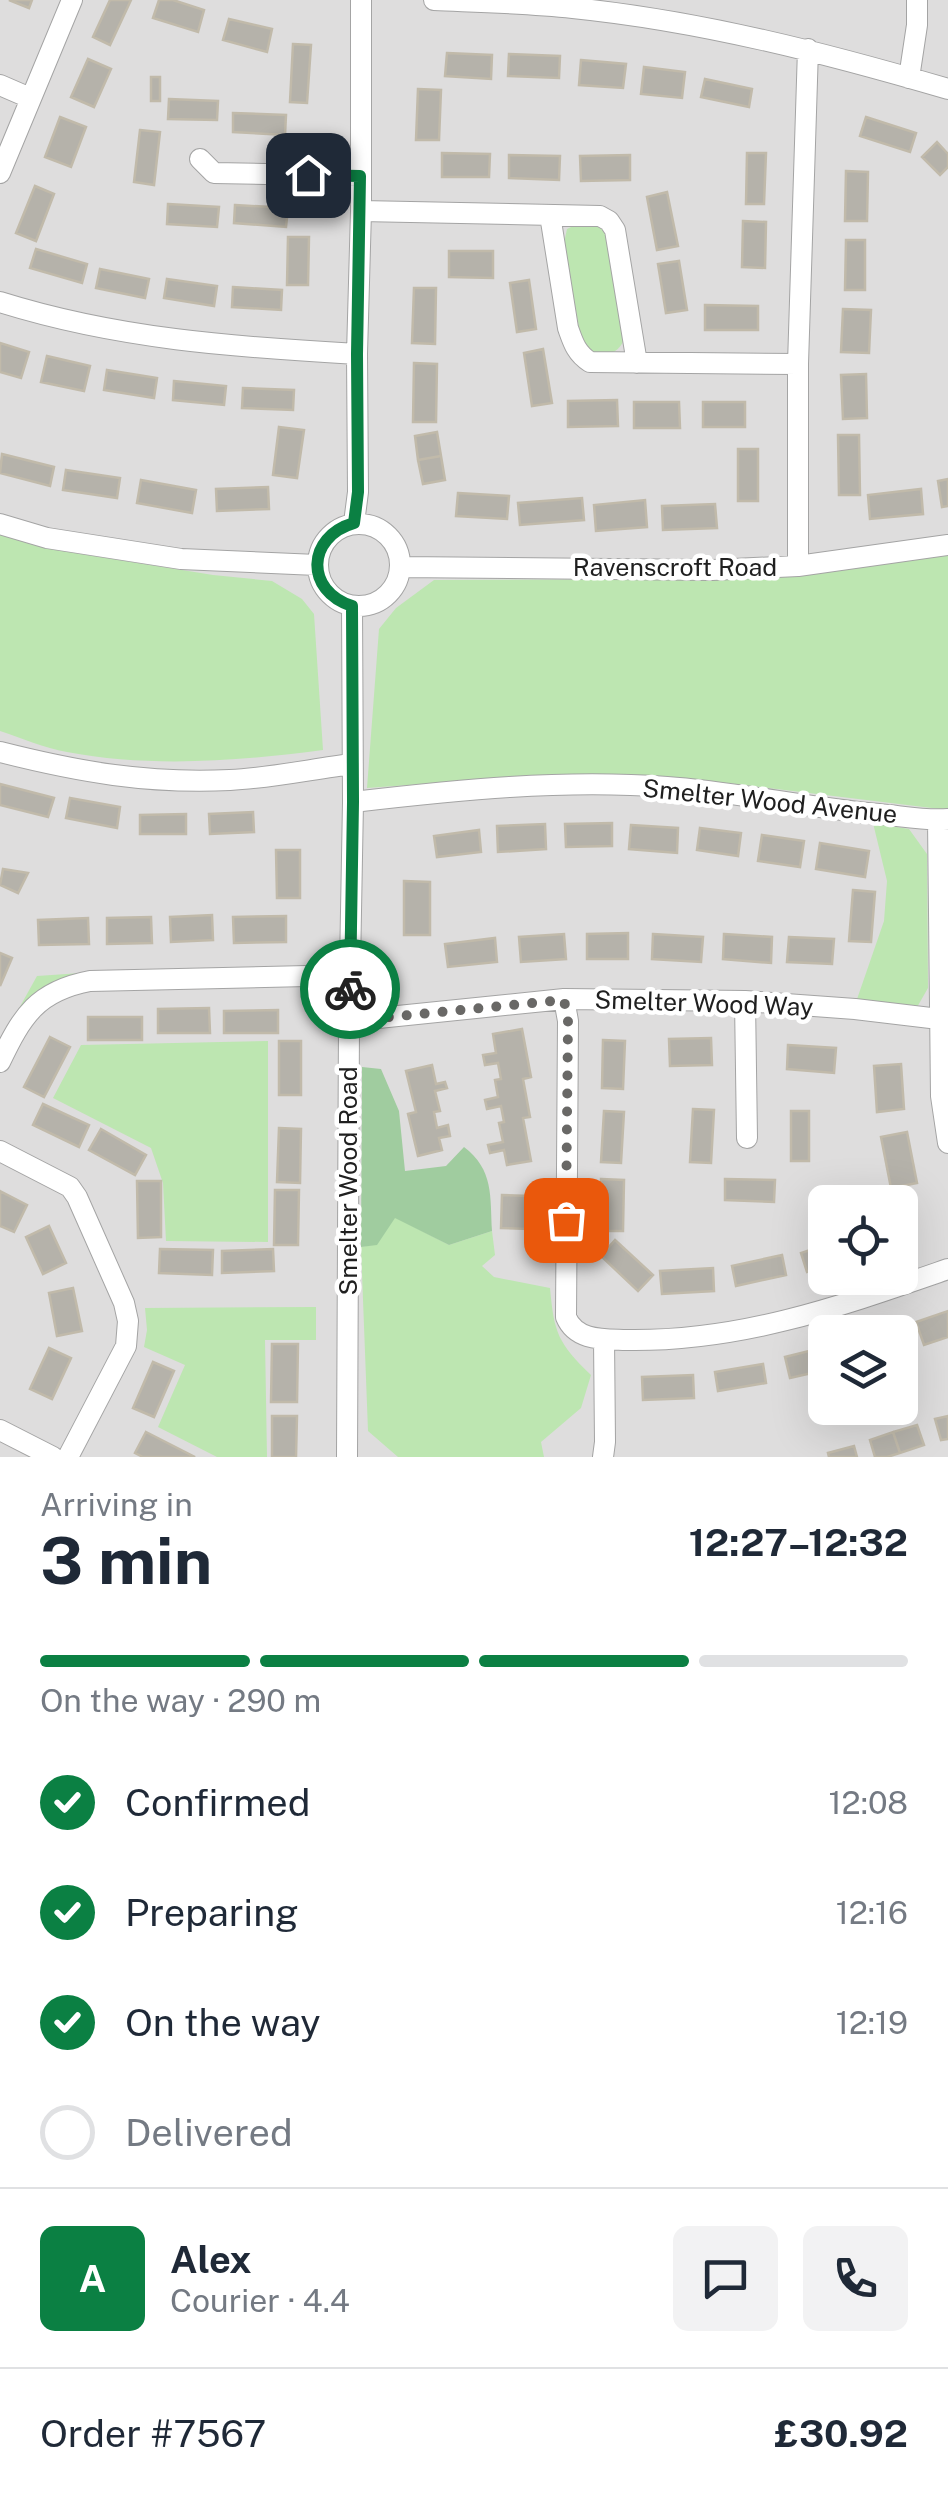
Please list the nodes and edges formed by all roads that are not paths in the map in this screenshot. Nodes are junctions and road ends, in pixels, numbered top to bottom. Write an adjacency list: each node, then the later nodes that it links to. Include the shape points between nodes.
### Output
1 (72, 0): 10 (street)
2 (361, 0): 13 (street)
3 (434, 0): 5 (street)
4 (917, 0): 7 (street)
5 (465, 1): 6 (street, via 647,18)
6 (808, 49): 7 (street); 19 (street)
7 (909, 78): 9 (street)
8 (0, 85): 10 (street)
9 (948, 89)
10 (30, 98): 12 (street)
11 (200, 159): 13 (street, via 214,174)
12 (0, 173)
13 (360, 176): 14 (street)
14 (361, 210): 15 (street); 17 (street)
15 (550, 215): 18 (street, via 574,345 590,362); 18 (street, via 600,216 615,230)
16 (0, 302): 17 (street, via 158,338)
17 (357, 354): 20 (street)
18 (638, 363): 19 (street)
19 (798, 364): 24 (street)
20 (354, 523): 23 (street, via 328,536); 25 (street, via 385,532)
21 (0, 524): 23 (street, via 46,538 181,559)
22 (948, 545): 24 (street, Ravenscroft Road)
23 (317, 565): 26 (street, via 326,590)
24 (798, 566): 25 (street, Ravenscroft Road)
25 (400, 567): 26 (street, via 386,596)
26 (352, 606): 28 (street, Smelter Wood Road)
27 (0, 752): 28 (street, via 150,780 231,780)
28 (352, 764): 29 (street, Smelter Wood Road)
29 (353, 802): 30 (street, Smelter Wood Avenue, via 464,789 664,786); 31 (street, Smelter Wood Road)
30 (943, 819): 34 (street)
31 (350, 975): 35 (street, Smelter Wood Road); 36 (street, via 71,985 30,1008)
32 (564, 1000): 33 (street, Smelter Wood Way); 35 (street, Smelter Wood Way); 41 (street, via 566,1317 578,1334)
33 (746, 1001): 34 (street, Smelter Wood Way); 37 (street)
34 (939, 1019): 38 (street)
35 (349, 1021): 45 (street, Smelter Wood Road)
36 (0, 1062)
37 (748, 1138)
38 (948, 1143)
39 (0, 1150): 44 (street, via 78,1197 128,1321 126,1346)
40 (948, 1269): 41 (street, via 759,1327 708,1336)
41 (604, 1339): 46 (street)
42 (0, 1430): 43 (street)
43 (53, 1457)
44 (68, 1457)
45 (347, 1457)
46 (603, 1457)

